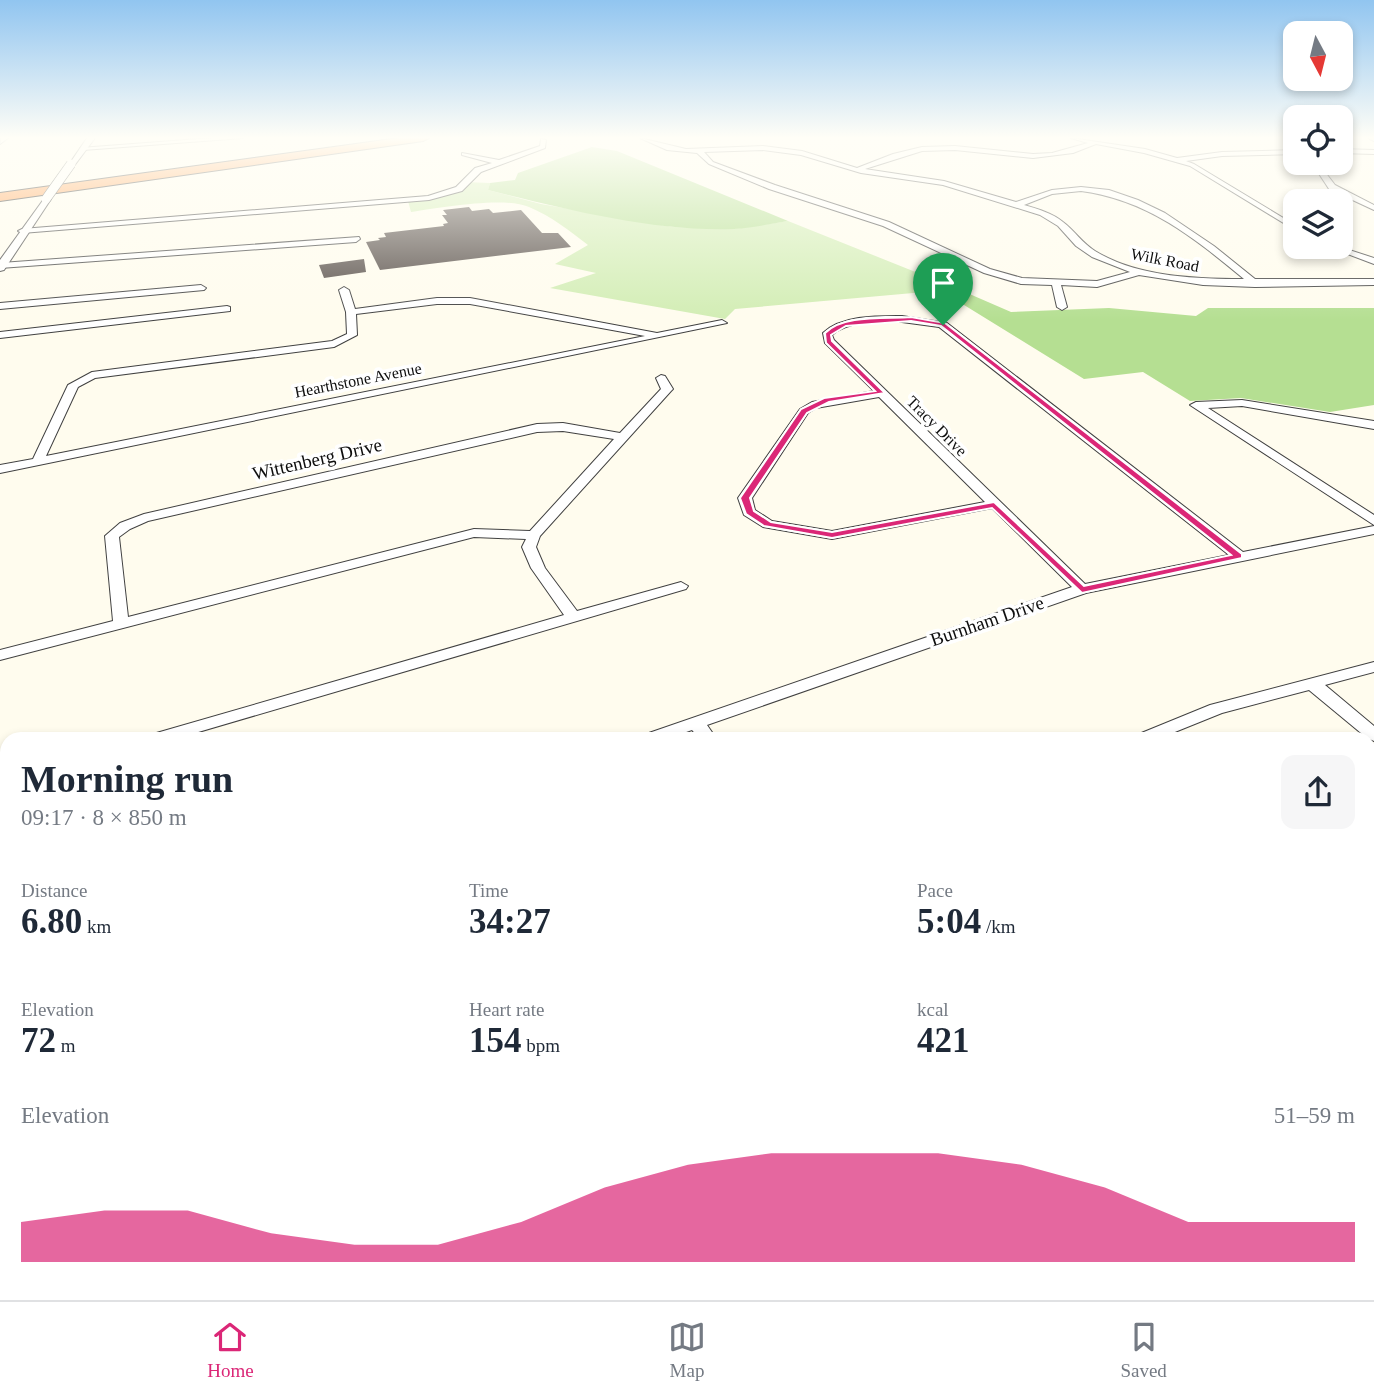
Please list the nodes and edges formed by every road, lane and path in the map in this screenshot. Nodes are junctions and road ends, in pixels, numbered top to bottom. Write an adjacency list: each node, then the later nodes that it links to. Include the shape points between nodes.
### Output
1 (46, 199): 12 (street, bridge)
2 (422, 199): 12 (street)
3 (808, 199): 20 (street, via 886,224 987,271 1021,281)
4 (996, 199): 9 (street, Wilk Road)
5 (1038, 199): 9 (street)
6 (1129, 199): 21 (street, via 1203,242)
7 (1249, 199): 11 (street)
8 (1355, 199): 10 (street)
9 (1017, 205): 18 (street, Wilk Road, via 1061,224 1095,255)
10 (1374, 208)
11 (1283, 220)
12 (22, 231): 14 (street)
13 (356, 239): 17 (street)
14 (4, 253): 17 (street)
15 (1353, 254): 16 (street)
16 (1374, 261)
17 (1, 267)
18 (1139, 272): 20 (street, via 1097,284); 21 (street, Wilk Road)
19 (1374, 282): 21 (street, Wilk Road)
20 (1056, 284): 25 (street)
21 (1255, 284)
22 (201, 288): 24 (street)
23 (344, 290): 27 (street)
24 (0, 306)
25 (1062, 307)
26 (227, 309): 29 (street)
27 (351, 312): 30 (street, via 470,301); 35 (street, via 352,335 334,344 81,379 73,386)
28 (722, 323): 30 (street, Hearthstone Avenue)
29 (0, 335)
30 (660, 335): 35 (street, Hearthstone Avenue)
31 (661, 378): 34 (street, via 667,388)
32 (881, 393): 37 (street, Tracy Drive); 37 (street, via 827,400 804,411 745,498 750,512 768,524 832,535); 41 (street, Tracy Drive, via 827,335 845,324 889,320 928,320 943,325)
33 (1374, 425): 38 (street, via 1242,404 1196,405)
34 (621, 437): 40 (street); 45 (street, Wittenberg Drive, via 563,427 537,428 144,518 112,536)
35 (38, 461): 36 (street, Hearthstone Avenue)
36 (0, 469)
37 (994, 504): 43 (street, Tracy Drive)
38 (1374, 520)
39 (1374, 530): 41 (street, Burnham Drive)
40 (534, 535): 44 (street, via 529,547 538,568); 45 (street, via 474,533)
41 (1239, 556): 43 (street, Burnham Drive)
42 (681, 586): 44 (street)
43 (1082, 589): 49 (street, Burnham Drive)
44 (574, 618): 50 (street)
45 (121, 623): 46 (street)
46 (0, 655)
47 (1374, 667): 48 (street)
48 (1312, 683): 53 (street, via 1216,709); 54 (street)
49 (696, 723): 51 (street, Burnham Drive); 52 (street)
50 (180, 732)
51 (670, 732)
52 (703, 732)
53 (1160, 732)
54 (1370, 732)

